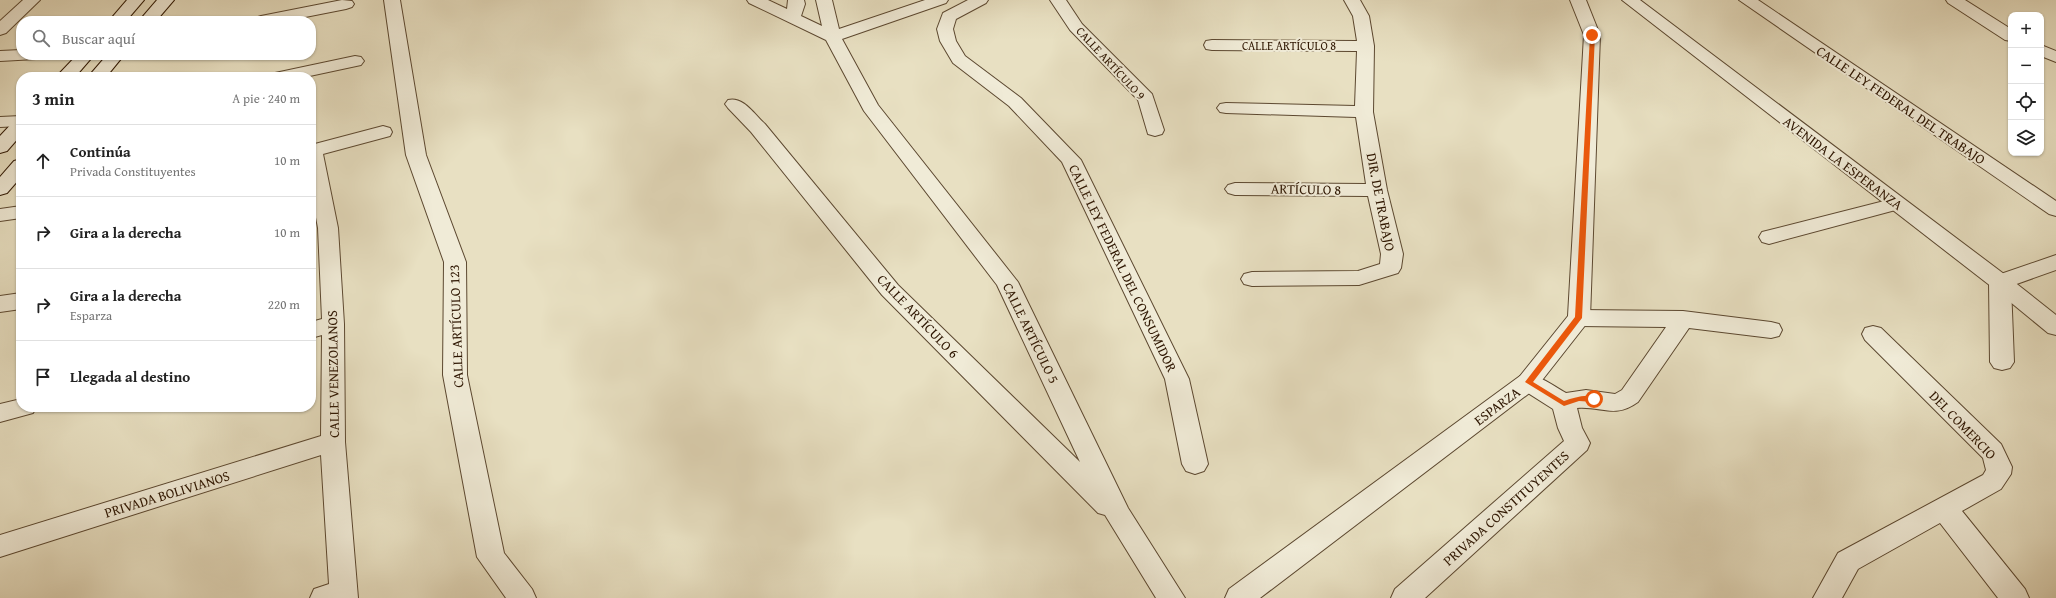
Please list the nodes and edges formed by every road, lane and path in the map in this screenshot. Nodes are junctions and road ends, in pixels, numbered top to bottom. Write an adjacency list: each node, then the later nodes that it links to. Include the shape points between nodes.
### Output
1 (32, 0): 21 (street)
2 (136, 0): 17 (street)
3 (166, 0): 18 (street)
4 (392, 0): 80 (street, CALLE ARTÍCULO 123, via 416,155 455,262 455,375 490,557)
5 (755, 0): 20 (street)
6 (796, 0): 20 (street)
7 (824, 0): 23 (street, CALLE ARTÍCULO 5)
8 (940, 0): 23 (street)
9 (980, 0): 75 (street, CALLE LEY FEDERAL DEL CONSUMIDOR, via 949,16 945,28 948,41 959,59 1016,102 1071,160 1177,379)
10 (1058, 0): 42 (street, CALLE ARTÍCULO 9, via 1076,27 1146,98)
11 (1352, 0): 25 (street, DIR. DE TRABAJO, via 1362,16)
12 (1578, 0): 62 (street, via 1592,35)
13 (1630, 0): 51 (street, AVENIDA LA ESPERANZA)
14 (1747, 0): 52 (street, CALLE LEY FEDERAL DEL TRABAJO)
15 (1954, 0): 22 (street)
16 (346, 4): 19 (street)
17 (122, 16)
18 (152, 16)
19 (287, 16)
20 (792, 18): 23 (street)
21 (0, 30)
22 (2008, 34)
23 (833, 37): 77 (street, CALLE ARTÍCULO 5, via 870,107 1007,282)
24 (1212, 45): 25 (street, CALLE ARTÍCULO 8)
25 (1366, 46): 38 (street, DIR. DE TRABAJO)
26 (2044, 51): 29 (street)
27 (16, 55): 28 (street)
28 (0, 56)
29 (2056, 57)
30 (81, 60): 33 (street)
31 (112, 60): 34 (street)
32 (355, 61): 35 (street)
33 (70, 72)
34 (101, 72)
35 (304, 72)
36 (734, 104): 77 (street, CALLE ARTÍCULO 6, via 758,128 890,290)
37 (1226, 108): 38 (street)
38 (1364, 112): 49 (street, DIR. DE TRABAJO)
39 (16, 121): 40 (street)
40 (0, 122)
41 (16, 129): 44 (street)
42 (1156, 130)
43 (383, 132): 45 (street)
44 (0, 147)
45 (316, 150)
46 (16, 171): 48 (street)
47 (1235, 188): 49 (street, ARTÍCULO 8)
48 (0, 189)
49 (1378, 190): 58 (street, DIR. DE TRABAJO, via 1392,254 1390,268 1359,278)
50 (316, 196): 55 (street, CALLE VENEZOLANOS)
51 (1896, 204): 56 (street); 59 (street, AVENIDA LA ESPERANZA)
52 (2056, 210)
53 (16, 213): 54 (street)
54 (0, 215)
55 (319, 230): 64 (street, CALLE VENEZOLANOS)
56 (1769, 237)
57 (2056, 262): 59 (street)
58 (1252, 279)
59 (2000, 282): 65 (street, AVENIDA LA ESPERANZA); 69 (street)
60 (16, 302): 61 (street)
61 (0, 304)
62 (1579, 318): 63 (street); 70 (street, ESPARZA)
63 (1683, 318): 67 (street); 71 (street, via 1630,396 1622,402 1606,403 1594,399 1578,399)
64 (333, 324): 66 (street); 74 (street, CALLE VENEZOLANOS)
65 (2056, 327)
66 (316, 329)
67 (1771, 330)
68 (1873, 334): 76 (street, DEL COMERCIO, via 1992,451 2000,464 1999,474 1992,482)
69 (2002, 362)
70 (1528, 382): 71 (street); 82 (street, ESPARZA)
71 (1564, 404): 83 (street, PRIVADA CONSTITUYENTES, via 1570,428 1578,443)
72 (16, 409): 73 (street)
73 (0, 413)
74 (333, 442): 78 (street, PRIVADA BOLIVIANOS); 79 (street, CALLE VENEZOLANOS)
75 (1195, 464)
76 (1944, 508): 84 (street, via 1848,562); 85 (street)
77 (1118, 515): 81 (street, CALLE ARTÍCULO 5)
78 (0, 546)
79 (337, 596)
80 (522, 598)
81 (1171, 598)
82 (1239, 598)
83 (1405, 598)
84 (1827, 598)
85 (2015, 598)

